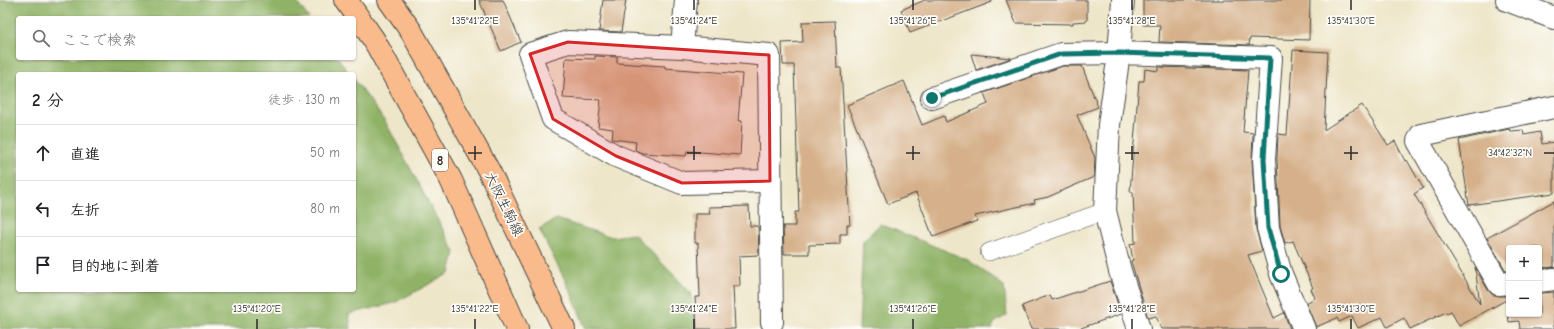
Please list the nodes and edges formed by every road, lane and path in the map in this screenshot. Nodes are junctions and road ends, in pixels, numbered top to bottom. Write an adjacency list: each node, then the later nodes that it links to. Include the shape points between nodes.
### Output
1 (346, 0): 18 (main road, 8, via 374,40 451,180)
2 (389, 0): 19 (main road, 大阪生駒線, via 411,31 489,171)
3 (686, 0): 7 (street)
4 (1123, 0): 8 (street)
5 (1507, 0): 6 (street)
6 (1554, 18)
7 (682, 47): 11 (street, via 770,55); 11 (street, via 568,42 530,54 553,119 616,156 682,184)
8 (1119, 53): 9 (street, via 1061,54); 12 (street, via 1109,125); 21 (street, via 1270,58 1264,159 1268,228 1281,274)
9 (932, 98)
10 (1554, 107): 16 (street, via 1421,135 1418,142 1499,284)
11 (770, 181): 17 (street)
12 (1106, 211): 13 (lane); 20 (street, via 1120,271)
13 (989, 252)
14 (1554, 279): 15 (street)
15 (1542, 281)
16 (1506, 283)
17 (772, 322)
18 (517, 329)
19 (564, 329)
20 (1139, 329)
21 (1304, 329)

